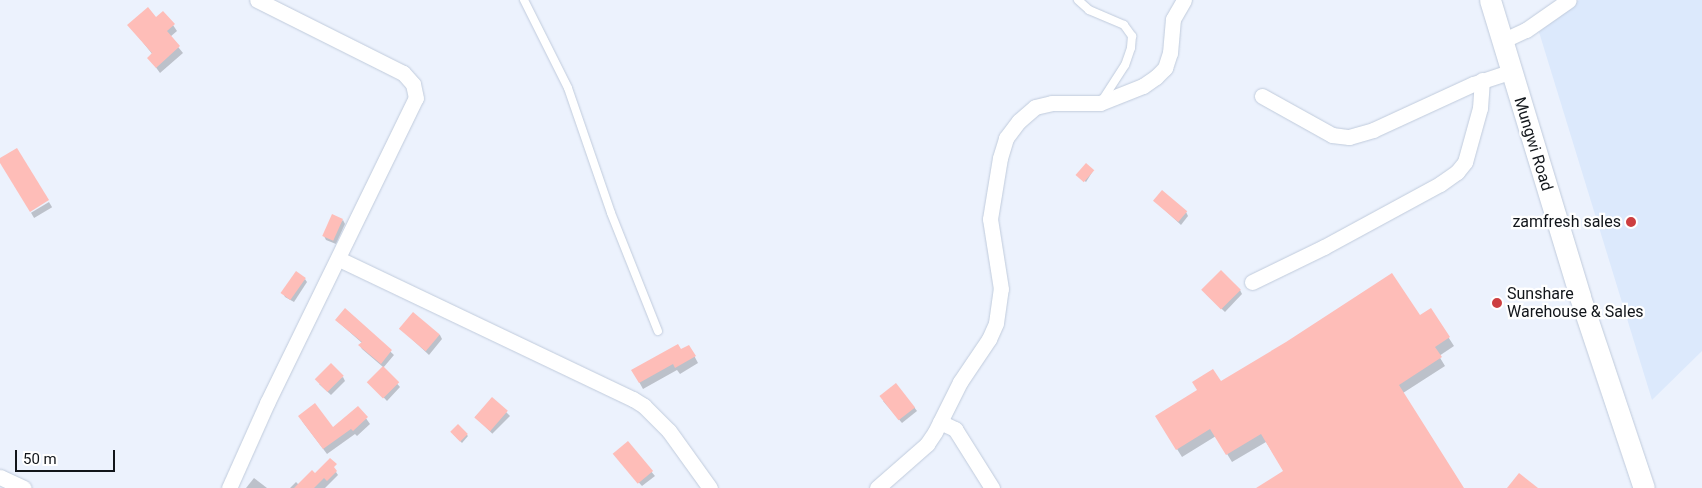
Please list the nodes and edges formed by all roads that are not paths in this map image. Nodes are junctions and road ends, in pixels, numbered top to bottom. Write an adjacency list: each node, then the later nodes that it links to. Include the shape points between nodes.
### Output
1 (257, 0): 12 (street, via 392,67 413,84 416,98 407,120)
2 (524, 0): 14 (lane, via 568,88)
3 (1078, 0): 11 (lane, via 1089,10 1124,25 1132,36 1132,48 1125,65)
4 (1184, 0): 11 (street, via 1173,19 1170,53 1165,68 1143,86)
5 (1490, 0): 7 (street, Mungwi Road)
6 (1569, 0): 7 (street, via 1526,30)
7 (1502, 41): 8 (street, Mungwi Road)
8 (1512, 71): 9 (street); 22 (street, Mungwi Road, via 1580,297)
9 (1482, 80): 10 (street, via 1373,130 1349,137 1332,135); 13 (street, via 1480,108 1465,162 1457,172 1324,247)
10 (1262, 96)
11 (1100, 103): 15 (street, via 1052,103 1035,107 1006,138 990,219 1001,289 996,322)
12 (339, 259): 18 (street, via 267,403); 19 (street, via 633,399 669,431)
13 (1252, 282)
14 (658, 331)
15 (940, 422): 20 (street, via 927,444); 21 (street, via 955,429)
16 (0, 477): 17 (street)
17 (24, 488)
18 (229, 488)
19 (710, 488)
20 (877, 488)
21 (992, 488)
22 (1644, 488)

